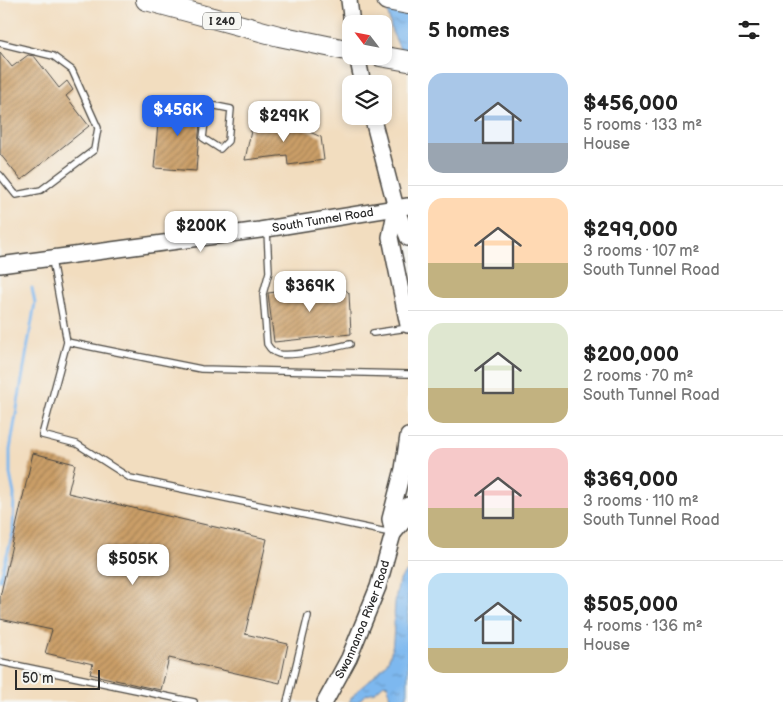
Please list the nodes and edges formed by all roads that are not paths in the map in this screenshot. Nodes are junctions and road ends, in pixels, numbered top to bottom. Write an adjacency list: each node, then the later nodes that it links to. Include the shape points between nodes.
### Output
1 (146, 0): 7 (highway, I 240)
2 (349, 0): 5 (main road)
3 (387, 0): 4 (highway)
4 (408, 4)
5 (351, 15)
6 (0, 43): 13 (lane, via 53,56 72,70 98,128 94,150 41,190 16,195)
7 (342, 49)
8 (392, 58): 9 (highway)
9 (408, 61)
10 (206, 111): 11 (lane, via 206,104 231,109 228,141 220,149 203,138)
11 (205, 122)
12 (375, 125): 14 (main road)
13 (0, 175)
14 (402, 207): 15 (main road, South Tunnel Road); 16 (main road); 19 (main road, via 390,237)
15 (267, 229): 17 (main road, South Tunnel Road); 22 (lane, via 269,272 263,294 270,350 279,354)
16 (408, 238)
17 (52, 258): 18 (main road, South Tunnel Road); 21 (lane)
18 (0, 265)
19 (408, 326): 20 (lane)
20 (373, 333)
21 (67, 342): 23 (lane, via 201,369); 26 (lane, via 42,435 77,444 130,478)
22 (350, 344)
23 (408, 374)
24 (408, 436): 26 (main road, Swannanoa River Road, via 390,519)
25 (408, 505): 26 (main road, Swannanoa River Road, via 403,522)
26 (393, 534): 31 (main road, Swannanoa River Road, via 378,587 360,632)
27 (308, 616): 30 (lane)
28 (1, 662): 29 (lane)
29 (194, 702)
30 (287, 702)
31 (325, 702)

